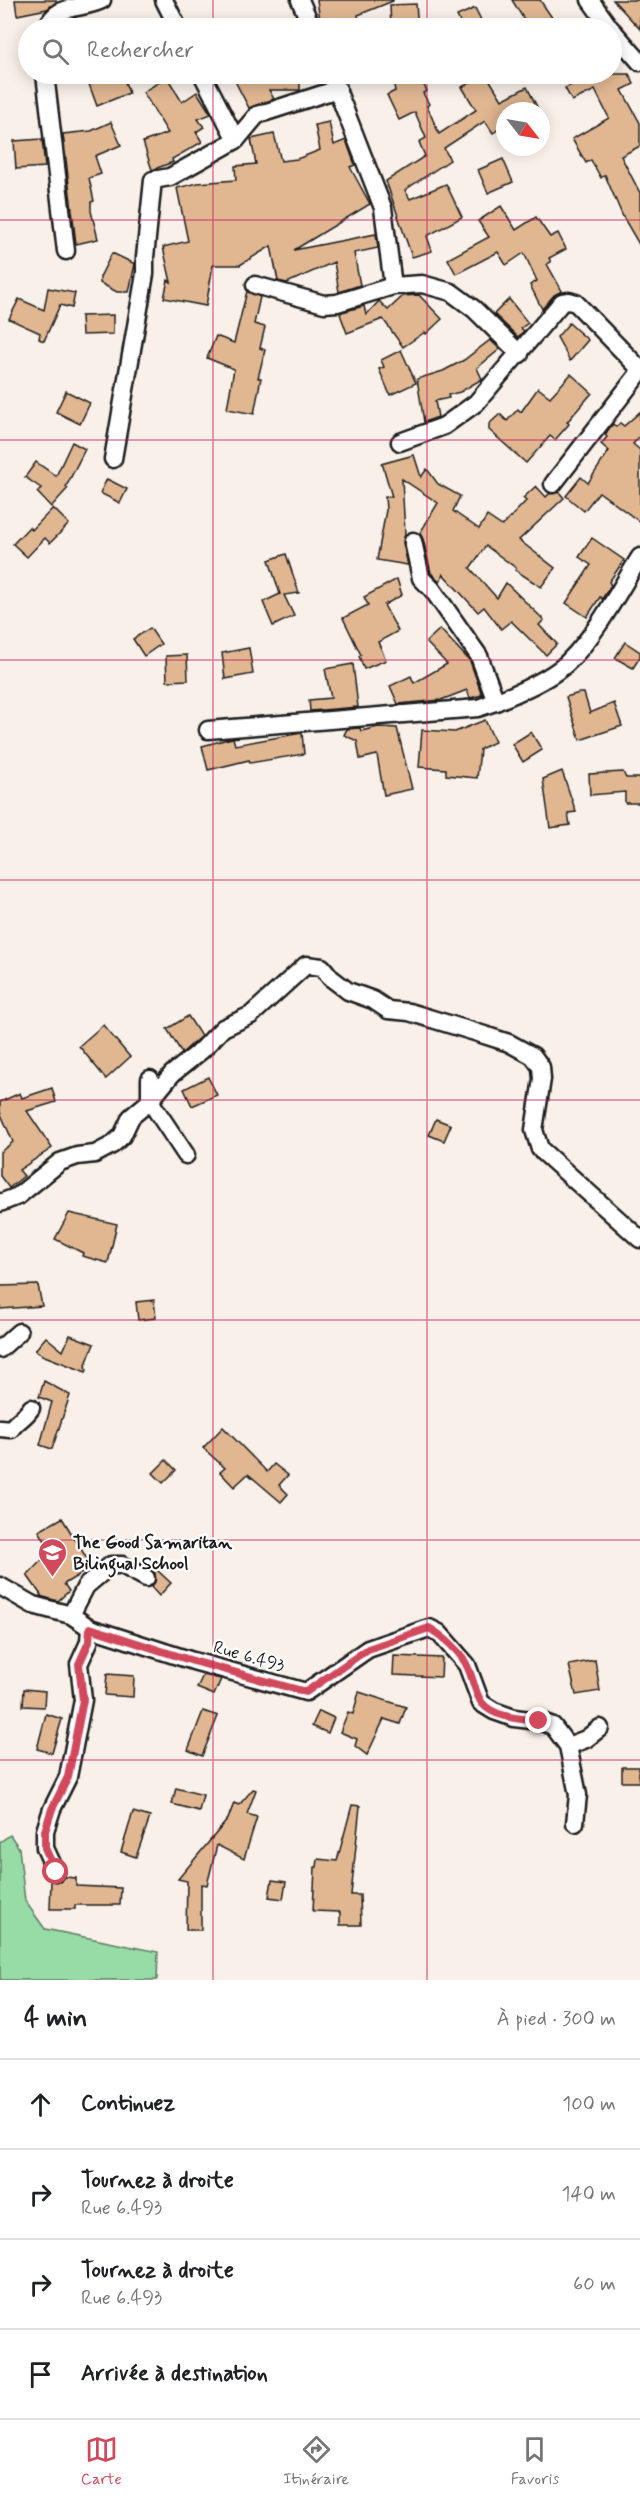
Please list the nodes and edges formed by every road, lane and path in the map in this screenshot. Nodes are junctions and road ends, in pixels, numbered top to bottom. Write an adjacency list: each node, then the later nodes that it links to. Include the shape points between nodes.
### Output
1 (102, 0): 5 (street, via 59,11)
2 (164, 0): 6 (street)
3 (300, 0): 7 (street)
4 (590, 0): 8 (street)
5 (53, 18)
6 (173, 18)
7 (308, 18)
8 (603, 18)
9 (622, 42): 10 (street)
10 (640, 63)
11 (46, 84): 16 (street)
12 (207, 84): 15 (street)
13 (327, 84): 15 (street, via 257,115)
14 (335, 84): 18 (street, via 383,208)
15 (236, 140): 22 (street, via 170,177 153,180 145,274)
16 (66, 250)
17 (255, 285): 18 (street, via 324,304)
18 (393, 286): 19 (street, via 422,284 451,292)
19 (519, 354): 20 (street, via 562,302 569,301 576,303); 21 (street, via 459,417)
20 (640, 371): 23 (street)
21 (400, 442)
22 (113, 459)
23 (553, 483)
24 (413, 541): 26 (street, via 421,579 475,648 486,668)
25 (640, 557): 26 (street, via 568,662)
26 (496, 702): 27 (street, via 478,708)
27 (208, 730)
28 (150, 1079): 29 (street)
29 (150, 1101): 30 (street); 31 (street, via 131,1117 112,1146 60,1162 18,1196); 32 (street, via 172,1074 224,1028 251,1015 306,965 322,967 348,992 388,1010 409,1012 475,1032 533,1056 541,1067 542,1079 534,1130 540,1149)
30 (186, 1155)
31 (0, 1203)
32 (640, 1239)
33 (19, 1332): 34 (street)
34 (0, 1349)
35 (31, 1408): 36 (street, via 11,1429)
36 (0, 1428)
37 (146, 1578): 39 (street, via 122,1564 111,1565 86,1586)
38 (0, 1586): 39 (street, Rue 6.493, via 33,1605)
39 (71, 1615): 40 (street, Rue 6.493)
40 (90, 1628): 42 (street, Rue 6.493, via 306,1692 368,1649 429,1628 439,1633 467,1665 482,1703 514,1718 553,1726); 44 (street, via 89,1642 79,1664 83,1700 68,1777 45,1831 45,1848)
41 (600, 1728): 42 (street)
42 (568, 1746): 43 (street, via 578,1795)
43 (574, 1823)
44 (56, 1872)

